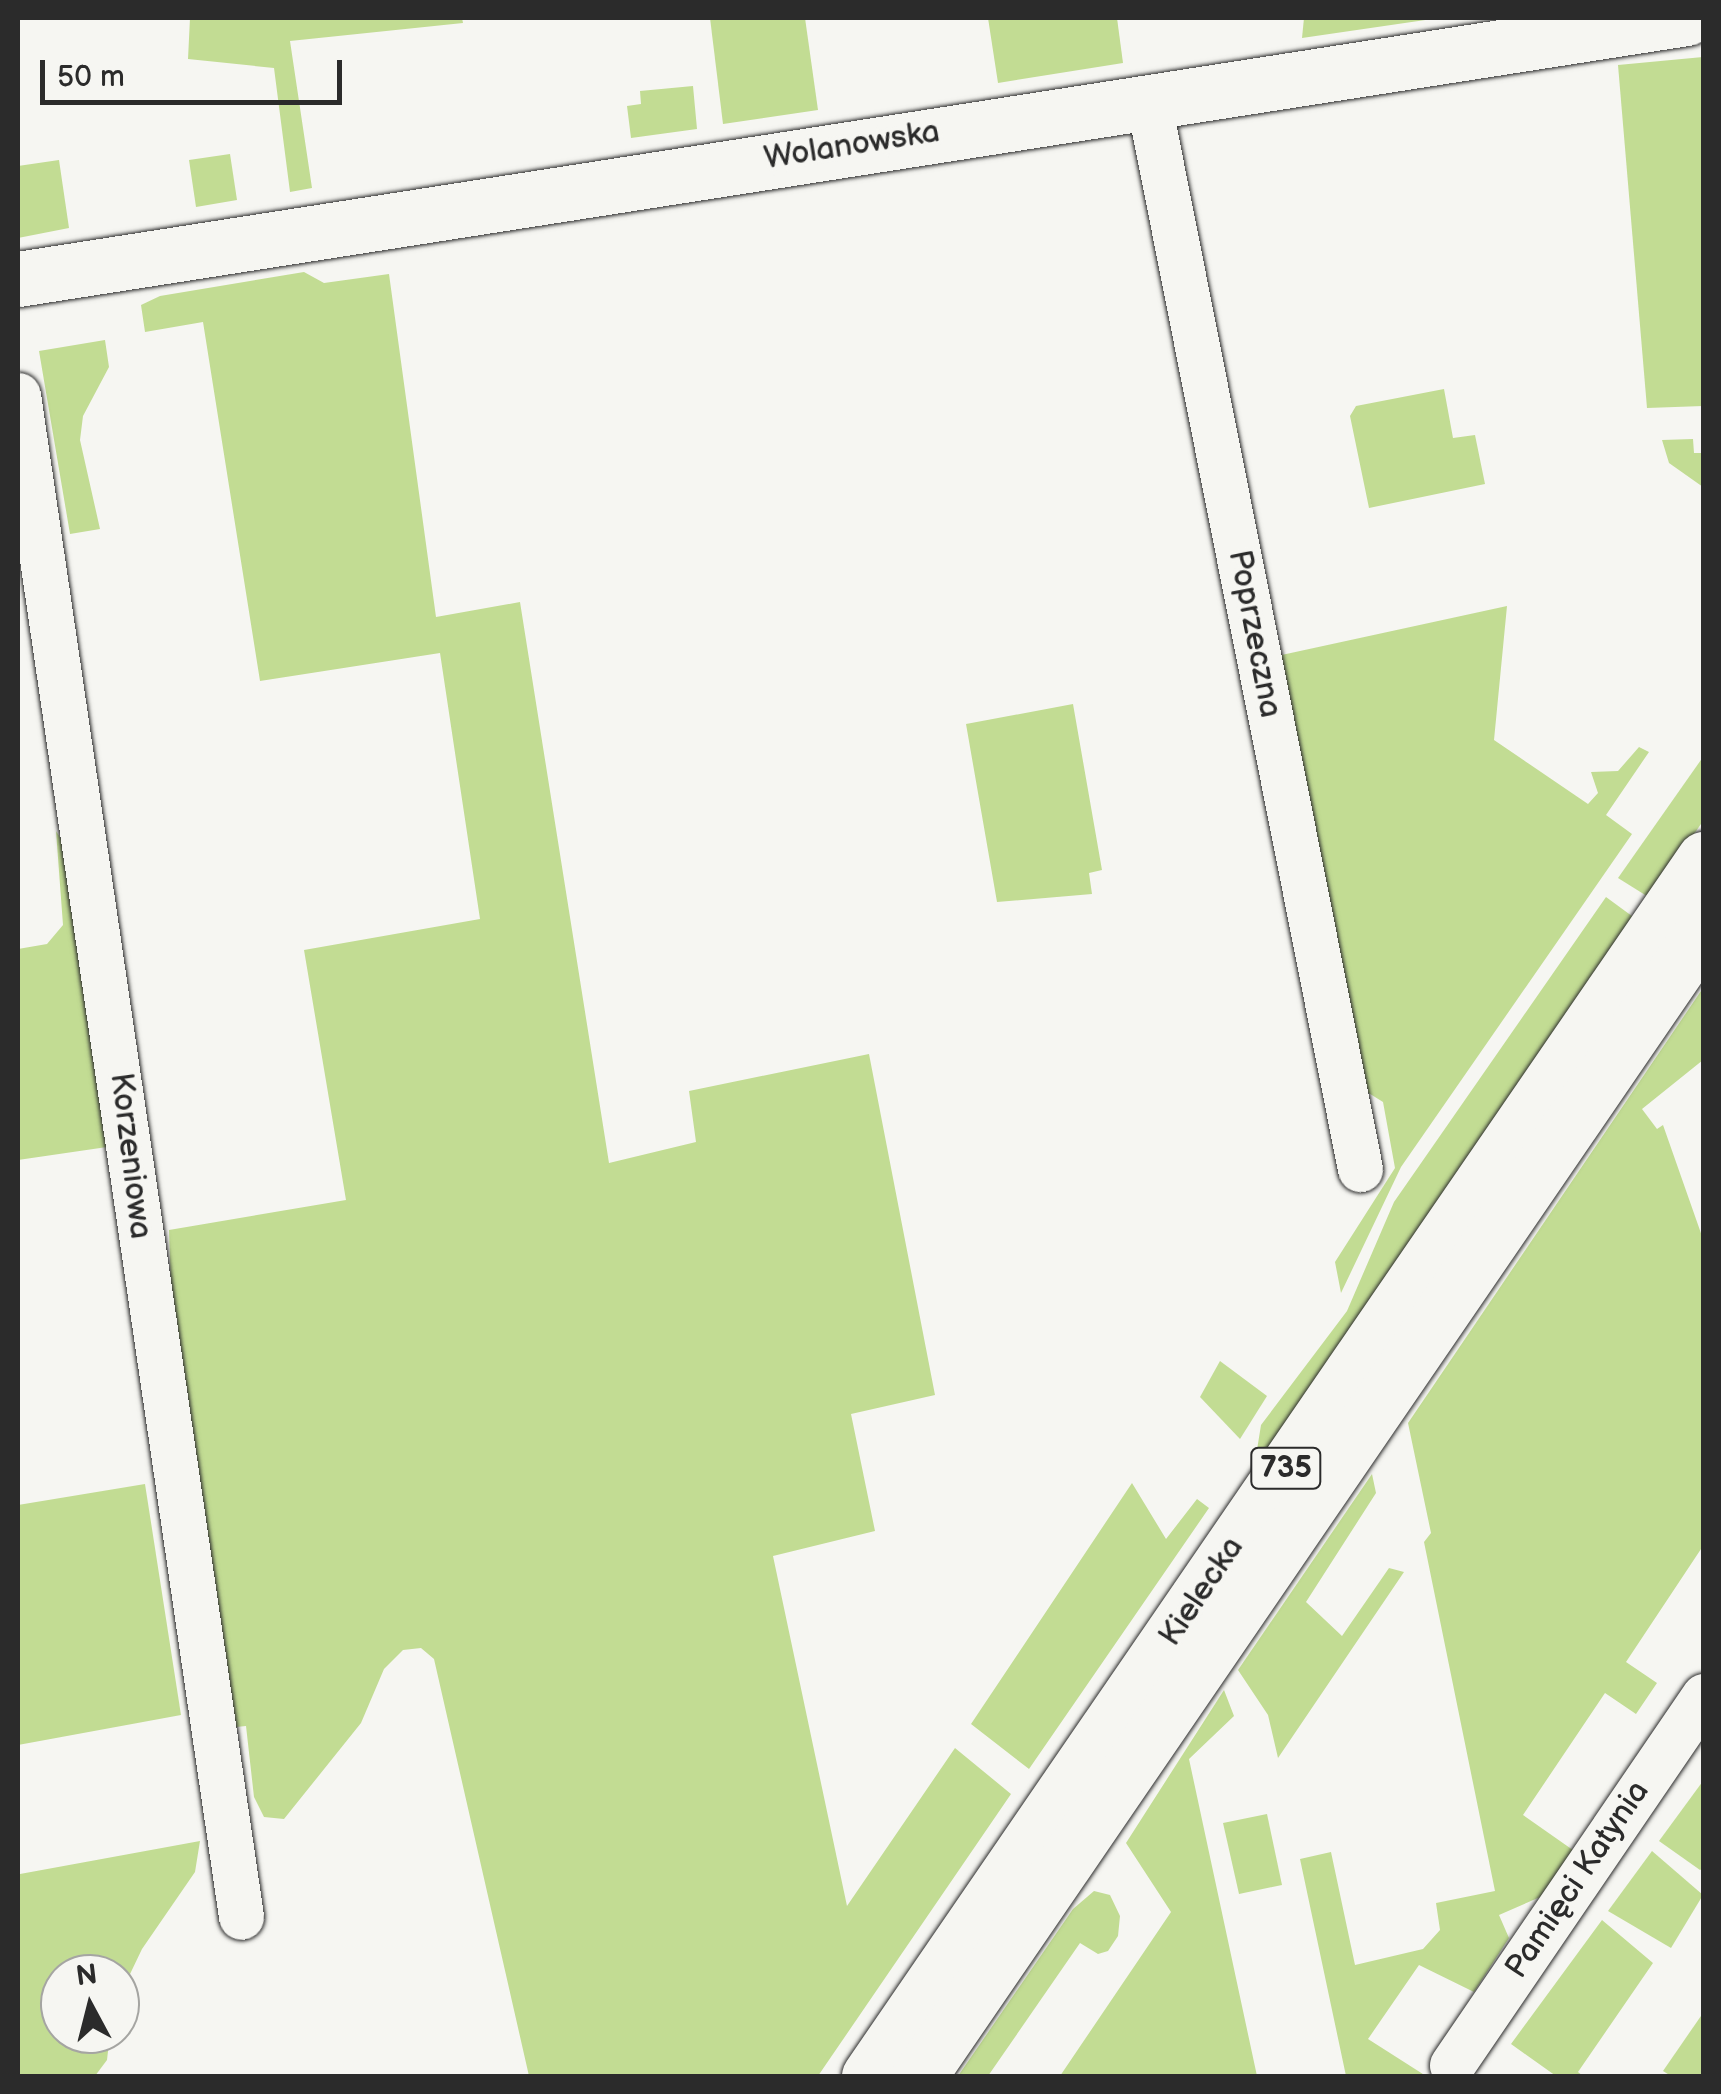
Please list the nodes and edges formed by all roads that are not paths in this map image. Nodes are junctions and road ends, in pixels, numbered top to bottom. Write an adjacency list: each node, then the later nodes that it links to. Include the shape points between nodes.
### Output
1 (1687, 18): 2 (main road, Wolanowska)
2 (1507, 30): 3 (main road, Wolanowska)
3 (1148, 99): 4 (main road, Wolanowska); 8 (street, Poprzeczna)
4 (18, 279)
5 (18, 395): 10 (street, Korzeniowa)
6 (1704, 859): 12 (main road, Kielecka / 735)
7 (1704, 929): 13 (main road, Kielecka / 735)
8 (1360, 1169)
9 (1704, 1696): 11 (street, Pamięci Katynia)
10 (241, 1918)
11 (1452, 2064)
12 (869, 2076)
13 (919, 2076)

